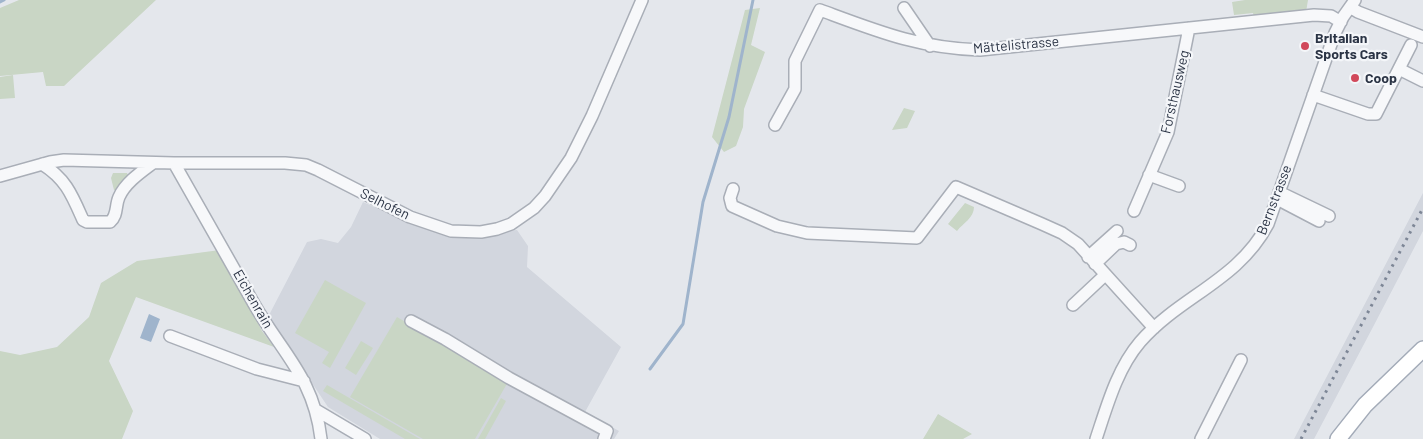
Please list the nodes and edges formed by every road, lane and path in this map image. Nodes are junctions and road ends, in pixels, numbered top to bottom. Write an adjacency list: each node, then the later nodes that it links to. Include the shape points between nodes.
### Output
1 (642, 0): 14 (street, Selhofen, via 592,116 559,177 534,208 496,230 451,231 410,217 306,165)
2 (1353, 3): 4 (street, Bernstrasse); 6 (street, via 1358,12)
3 (904, 8): 8 (street)
4 (1341, 22): 5 (street, Mättelistrasse, via 1330,16 1314,15); 11 (street, Bernstrasse)
5 (1189, 28): 8 (street, Mättelistrasse, via 980,50); 16 (street, Forsthausweg, via 1168,132)
6 (1423, 37)
7 (1411, 45): 9 (street)
8 (930, 46): 12 (street, Mättelistrasse, via 890,36 820,10 795,60 795,89)
9 (1398, 69): 10 (street); 11 (street, via 1376,114)
10 (1423, 81)
11 (1313, 94): 20 (street, Bernstrasse)
12 (775, 125)
13 (153, 163): 14 (street, Selhofen); 15 (street, Selhofen, via 64,160); 15 (street, via 128,184 119,197 115,218 110,222 83,220 68,188)
14 (174, 163): 33 (street, Eichenrain, via 254,304)
15 (42, 164): 17 (street, Selhofen)
16 (1149, 175): 18 (street); 21 (street, Forsthausweg)
17 (0, 176)
18 (1179, 186)
19 (733, 189): 25 (street, via 732,206 777,226 807,233 917,238 956,187 1044,219 1078,244)
20 (1278, 195): 22 (street); 29 (street, Bernstrasse, via 1260,240 1242,260)
21 (1134, 211)
22 (1324, 219)
23 (1117, 231): 25 (street)
24 (1130, 245): 25 (street, via 1124,242 1116,244)
25 (1091, 260): 26 (street)
26 (1105, 275): 27 (street); 29 (street)
27 (1073, 305)
28 (411, 321): 37 (street, via 607,431)
29 (1154, 328): 38 (street, Bernstrasse, via 1129,357)
30 (170, 336): 33 (street, via 257,369)
31 (1423, 349): 40 (main road, via 1365,405)
32 (1241, 360): 39 (street)
33 (304, 381): 34 (street, Eichenrain)
34 (316, 410): 35 (street, Eichenrain); 36 (street)
35 (321, 439)
36 (365, 439)
37 (604, 439)
38 (1096, 439)
39 (1201, 439)
40 (1338, 439)

